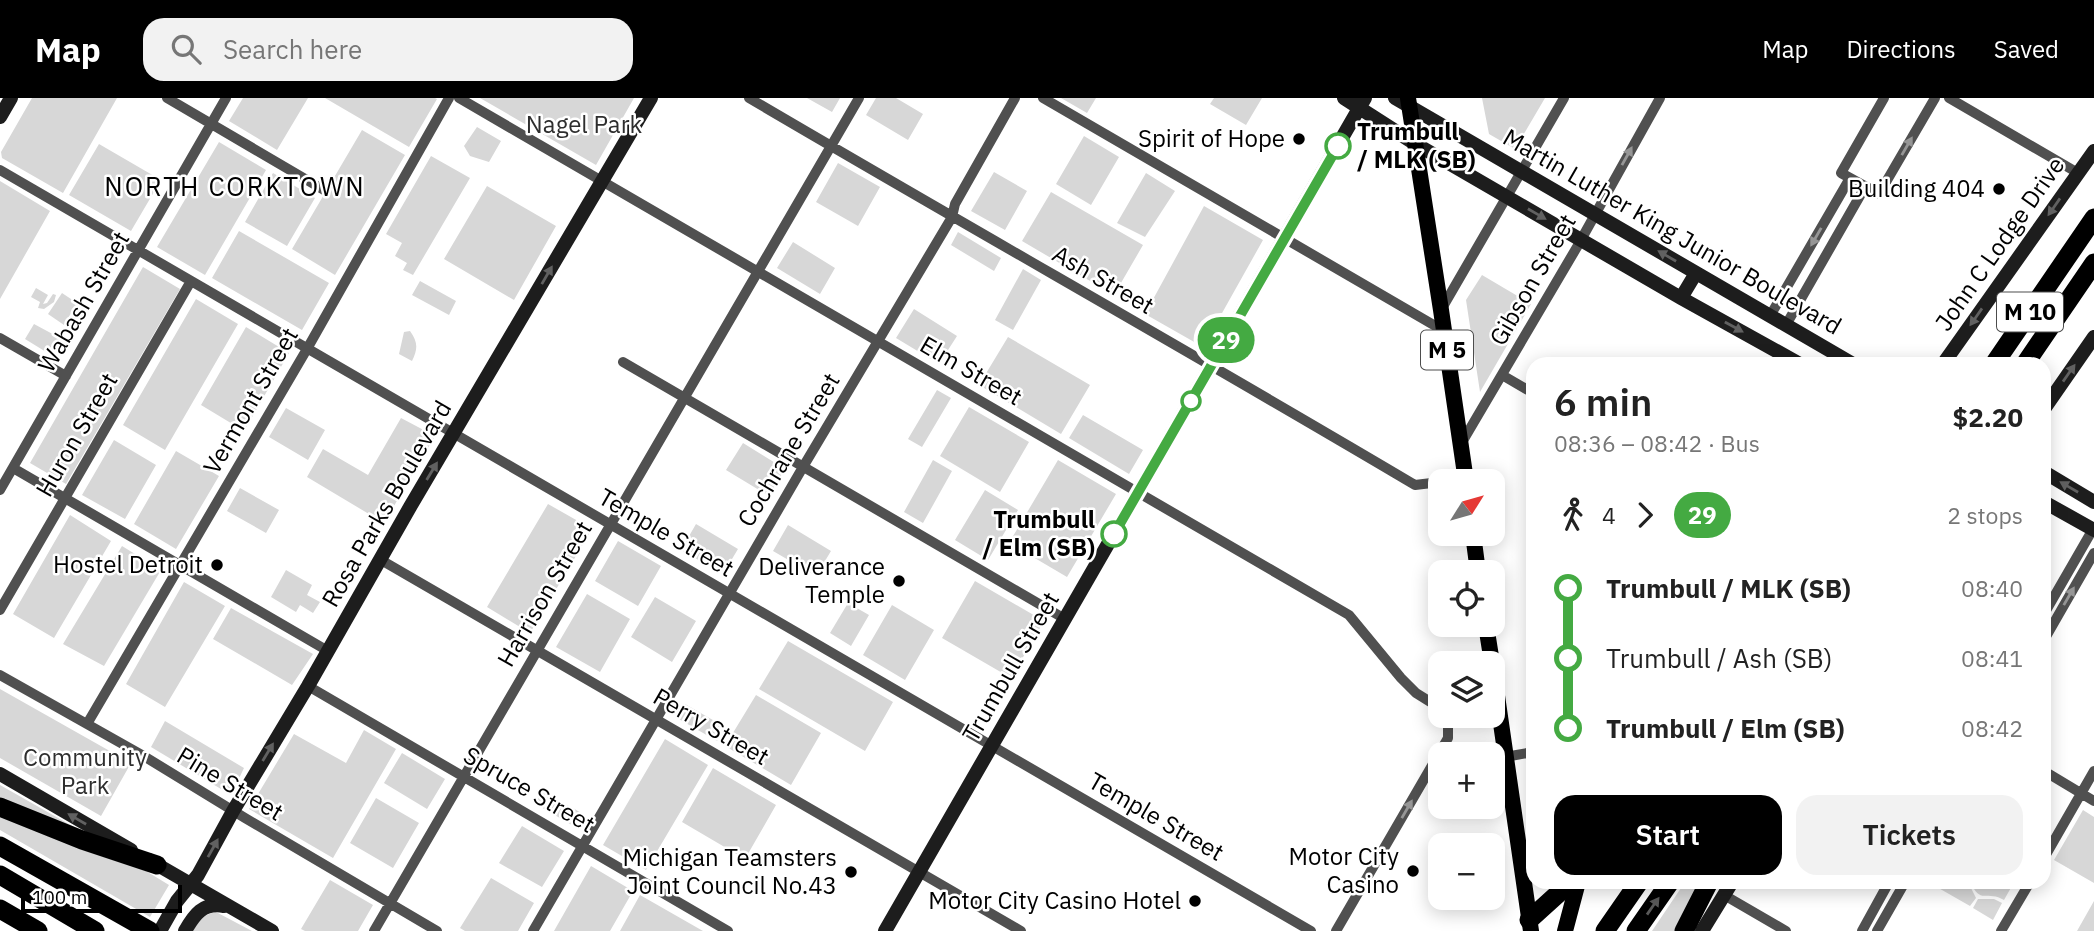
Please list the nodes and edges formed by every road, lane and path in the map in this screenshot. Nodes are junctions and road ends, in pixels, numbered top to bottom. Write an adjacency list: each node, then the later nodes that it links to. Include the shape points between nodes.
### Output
1 (11, 98): 20 (street)
2 (167, 98): 21 (street)
3 (226, 98): 21 (street, Wabash Street)
4 (449, 98): 51 (street, Vermont Street)
5 (459, 98): 29 (street, Elm Street)
6 (651, 98): 29 (street, Rosa Parks Boulevard)
7 (749, 98): 23 (street, Ash Street)
8 (859, 98): 23 (street, Harrison Street)
9 (1015, 98): 34 (street, Cochrane Street)
10 (1043, 98): 36 (street)
11 (1344, 98): 19 (street, Martin Luther King Junior Boulevard)
12 (1395, 98): 18 (street, Martin Luther King Junior Boulevard)
13 (1564, 98): 26 (street)
14 (1660, 98): 33 (street, Gibson Street, one-way to 14)
15 (1884, 98): 28 (street)
16 (1934, 98): 30 (street, one-way to 16, via 1879,194)
17 (1949, 98): 27 (street)
18 (1409, 102): 22 (main road, M 5); 26 (street, Martin Luther King Junior Boulevard)
19 (1363, 103): 22 (street, Martin Luther King Junior Boulevard); 36 (street, Trumbull Street)
20 (0, 117)
21 (211, 124): 31 (street); 38 (street, Wabash Street)
22 (1414, 143): 32 (street, Martin Luther King Junior Boulevard); 44 (main road, M 5)
23 (831, 146): 34 (street, Ash Street); 40 (street, Harrison Street)
24 (2094, 151): 27 (street, John C Lodge Drive)
25 (0, 170): 38 (street, Temple Street)
26 (1522, 172): 32 (street); 33 (street, Martin Luther King Junior Boulevard)
27 (2078, 173): 54 (street, John C Lodge Drive, one-way to 54)
28 (1846, 175): 30 (street); 45 (street, one-way to 45)
29 (602, 181): 40 (street, Elm Street); 64 (street, Rosa Parks Boulevard, one-way to 29)
30 (1865, 187): 46 (street)
31 (324, 190)
32 (1507, 197): 37 (street, Martin Luther King Junior Boulevard, one-way to 37); 44 (street)
33 (1595, 214): 37 (street, Gibson Street); 41 (street, Martin Luther King Junior Boulevard, one-way to 33)
34 (952, 217): 50 (street, Cochrane Street); 58 (street, Ash Street)
35 (2094, 218): 55 (highway, M 10)
36 (1285, 238): 47 (street); 58 (street, Trumbull Street)
37 (1580, 239): 43 (street, Martin Luther King Junior Boulevard); 59 (street, Gibson Street)
38 (138, 250): 42 (street, Temple Street); 60 (street, Wabash Street)
39 (2094, 264): 56 (highway, M 10)
40 (758, 272): 50 (street, Elm Street); 62 (street, Harrison Street)
41 (1696, 273): 43 (street); 45 (street, Martin Luther King Junior Boulevard)
42 (191, 281): 51 (street, Temple Street); 73 (street, Huron Street)
43 (1681, 298): 52 (street, Martin Luther King Junior Boulevard, one-way to 52)
44 (1441, 310): 47 (main road, M 5)
45 (1770, 316): 46 (street, Martin Luther King Junior Boulevard)
46 (1786, 325): 53 (street, Martin Luther King Junior Boulevard)
47 (1444, 331): 65 (main road, M 5)
48 (2094, 337): 63 (street, one-way to 48)
49 (0, 338): 60 (street)
50 (878, 341): 66 (street, Cochrane Street); 72 (street, Elm Street)
51 (307, 349): 64 (street, Temple Street); 80 (street, Vermont Street)
52 (1787, 357)
53 (1841, 357)
54 (1948, 357)
55 (1999, 357)
56 (2030, 357)
57 (624, 362): 62 (street)
58 (1212, 365): 70 (street, Ash Street, via 1415,485); 72 (street, Trumbull Street)
59 (1502, 375): 61 (street); 65 (street, Gibson Street)
60 (66, 376): 67 (street, Wabash Street)
61 (1526, 390)
62 (683, 397): 66 (street); 76 (street, Harrison Street)
63 (2051, 399)
64 (454, 434): 76 (street, Temple Street); 79 (street, Rosa Parks Boulevard, one-way to 64)
65 (1460, 445): 68 (main road, M 5)
66 (803, 467): 81 (street, Cochrane Street); 84 (street)
67 (13, 468): 71 (street, Wabash Street); 73 (street)
68 (1463, 469)
69 (2051, 476): 74 (street, one-way to 69)
70 (1428, 483)
71 (0, 490)
72 (1138, 492): 84 (street, Trumbull Street); 90 (street, Elm Street, via 1349,615 1401,678)
73 (65, 498): 80 (street); 83 (street, Huron Street)
74 (2094, 502)
75 (2051, 506): 77 (street)
76 (610, 525): 81 (street, Temple Street); 86 (street, Harrison Street)
77 (2093, 530): 82 (street)
78 (2094, 553): 85 (street, one-way to 78)
79 (381, 560): 86 (street, Perry Street); 87 (street, Rosa Parks Boulevard)
80 (180, 565): 87 (street); 92 (street, Vermont Street)
81 (729, 594): 91 (street, Cochrane Street); 94 (street, Temple Street)
82 (2051, 602)
83 (0, 610)
84 (1065, 619): 94 (street, Trumbull Street)
85 (2051, 628)
86 (537, 650): 91 (street, Perry Street); 100 (street, Harrison Street)
87 (328, 651): 89 (street, Rosa Parks Boulevard)
88 (0, 675): 92 (street, Pine Street)
89 (308, 686): 100 (street, Spruce Street); 104 (street, Rosa Parks Boulevard, one-way to 89)
90 (1428, 700)
91 (657, 720): 106 (street, Cochrane Street); 109 (street, Perry Street)
92 (86, 724): 104 (street, Pine Street)
93 (1448, 728): 137 (street, one-way to 93, via 1448,738)
94 (992, 746): 109 (street, Trumbull Street); 136 (street, Temple Street)
95 (1526, 753): 96 (street)
96 (1505, 757): 123 (main road)
97 (2094, 771): 101 (street)
98 (0, 774): 108 (street, one-way to 98)
99 (2051, 775): 101 (street)
100 (464, 776): 106 (street, Spruce Street); 120 (street, Harrison Street)
101 (2082, 793): 102 (street); 107 (street)
102 (2094, 801)
103 (0, 807): 108 (highway)
104 (233, 811): 111 (street, Rosa Parks Boulevard, one-way to 104); 120 (street, Pine Street)
105 (0, 846): 127 (highway)
106 (584, 846): 132 (street, Cochrane Street); 133 (street, Spruce Street)
107 (2051, 846)
108 (157, 865): 111 (street)
109 (919, 872): 134 (street, Trumbull Street); 135 (street, Perry Street)
110 (0, 875): 126 (highway)
111 (190, 885): 121 (street); 128 (street, Rosa Parks Boulevard)
112 (1564, 889): 123 (highway)
113 (1576, 889): 138 (main road)
114 (1634, 889): 139 (highway)
115 (1665, 889): 140 (highway, one-way to 115)
116 (1717, 889): 141 (highway); 142 (street); 143 (street)
117 (1885, 889): 144 (street)
118 (1901, 889): 145 (street)
119 (2026, 889): 146 (street)
120 (390, 903): 130 (street, Harrison Street); 131 (street, Pine Street)
121 (229, 907): 124 (street, via 210,905); 129 (street)
122 (0, 909): 125 (highway)
123 (1530, 925)
124 (188, 926)
125 (38, 931)
126 (95, 931)
127 (149, 931)
128 (160, 931)
129 (272, 931)
130 (374, 931)
131 (437, 931)
132 (533, 931)
133 (728, 931)
134 (885, 931)
135 (1021, 931)
136 (1311, 931)
137 (1336, 931)
138 (1565, 931)
139 (1605, 931)
140 (1636, 931)
141 (1684, 931)
142 (1702, 931)
143 (1786, 931)
144 (1862, 931)
145 (1877, 931)
146 (2001, 931)

